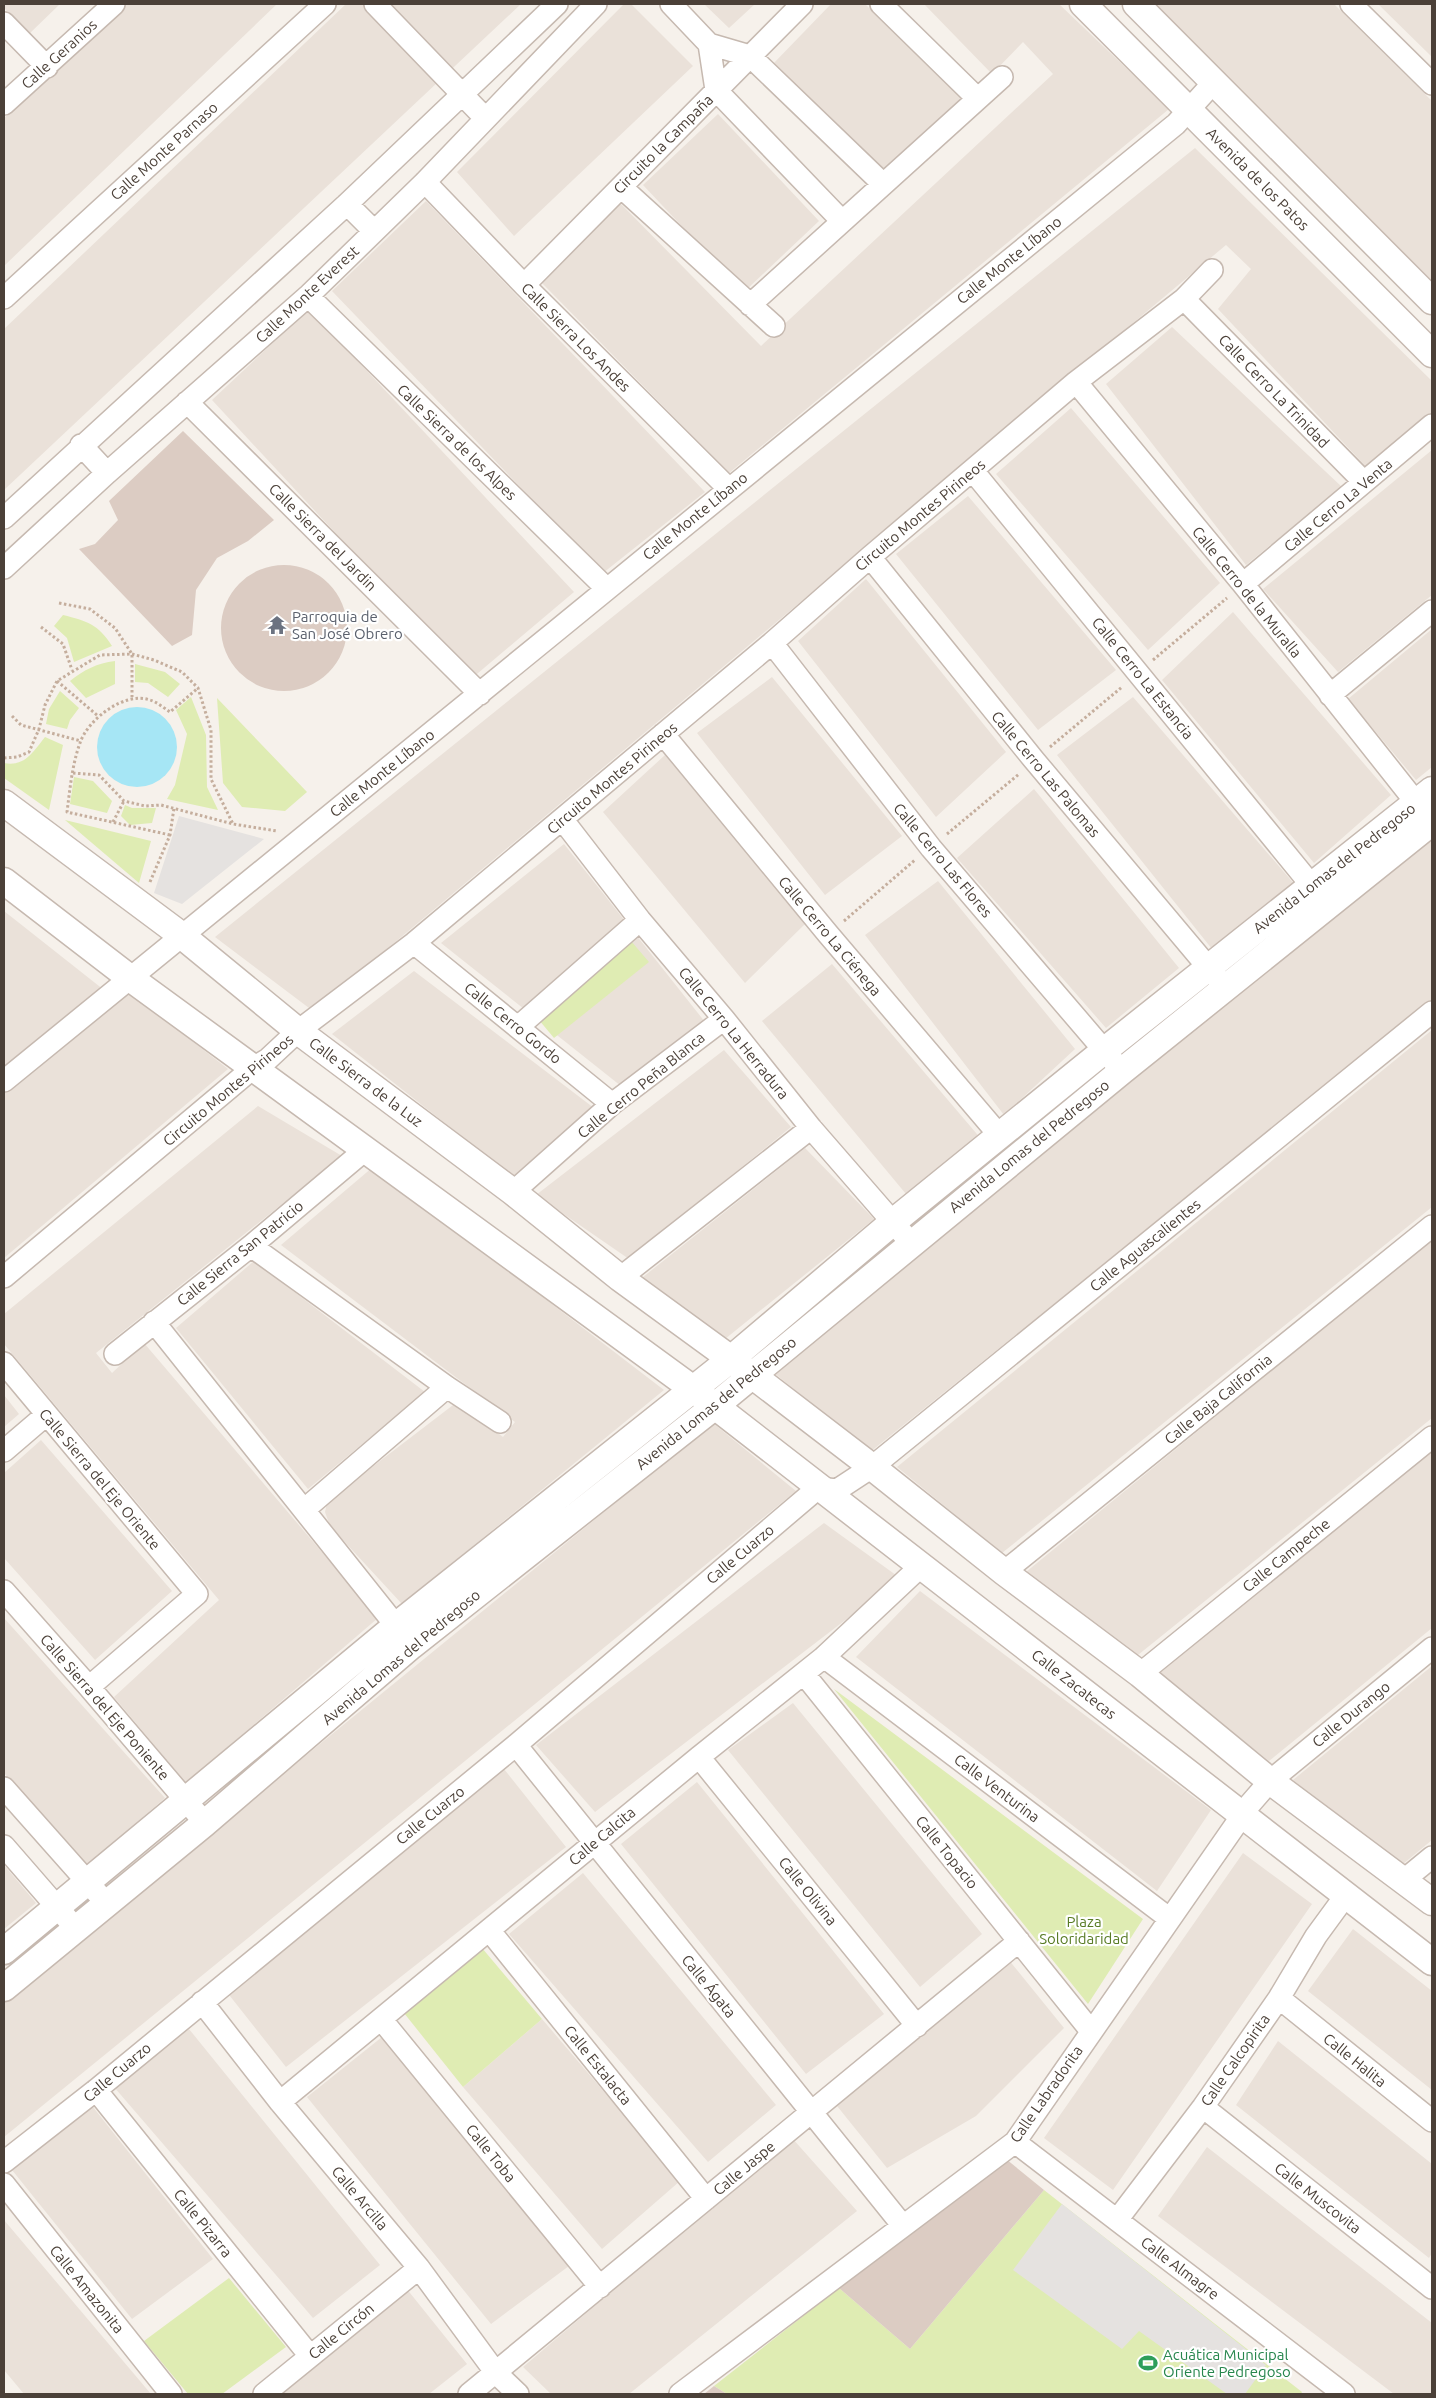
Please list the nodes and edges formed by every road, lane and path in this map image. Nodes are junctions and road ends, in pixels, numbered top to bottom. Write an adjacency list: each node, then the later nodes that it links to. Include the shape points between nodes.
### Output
1 (114, 4): 17 (street, Calle Geranios)
2 (325, 4): 36 (street, Calle Monte Parnaso)
3 (375, 4): 22 (street)
4 (557, 4): 22 (street)
5 (561, 4): 13 (street)
6 (596, 4): 13 (street, Calle Monte Everest)
7 (671, 4): 15 (street)
8 (802, 4): 16 (street, Circuito la Campaña)
9 (881, 4): 23 (street)
10 (1083, 4): 25 (street, Avenida de los Patos)
11 (1136, 4): 19 (street)
12 (1351, 4): 20 (street)
13 (579, 21): 26 (street, Calle Monte Everest)
14 (4, 23): 17 (street)
15 (710, 44): 16 (street); 21 (street)
16 (750, 56): 21 (street, Circuito la Campaña); 28 (street)
17 (47, 67): 24 (street, Calle Geranios)
18 (1002, 77): 23 (street)
19 (1214, 82): 25 (street, Calle Monte Líbano); 38 (street)
20 (1432, 84)
21 (716, 90): 29 (street, Circuito la Campaña); 31 (street)
22 (462, 94): 26 (street); 30 (street)
23 (977, 98): 28 (street)
24 (4, 104)
25 (1189, 110): 41 (street, Avenida de los Patos); 49 (street, Calle Monte Líbano, via 1176,124)
26 (485, 118): 27 (street, Calle Monte Everest)
27 (425, 182): 32 (street, Calle Monte Everest); 34 (street, Calle Sierra Los Andes)
28 (882, 183): 31 (street)
29 (621, 187): 34 (street, Circuito la Campaña); 39 (street)
30 (347, 204): 32 (street); 45 (street)
31 (841, 220): 39 (street)
32 (374, 231): 35 (street, Calle Monte Everest)
33 (1212, 270): 37 (street, Circuito Montes Pirineos)
34 (524, 285): 49 (street, Calle Sierra Los Andes)
35 (308, 296): 43 (street, Calle Monte Everest); 54 (street, Calle Sierra de los Alpes)
36 (4, 298)
37 (1184, 299): 42 (street, Circuito Montes Pirineos); 48 (street, Calle Cerro La Trinidad)
38 (1432, 301)
39 (750, 305): 40 (street)
40 (774, 326)
41 (1432, 354)
42 (1076, 382): 46 (street, Circuito Montes Pirineos); 53 (street, Calle Cerro de la Muralla)
43 (187, 402): 47 (street, Calle Monte Everest); 63 (street, Calle Sierra del Jardin)
44 (1432, 425): 48 (street, Calle Cerro La Venta)
45 (81, 445): 47 (street); 50 (street)
46 (973, 471): 51 (street, Circuito Montes Pirineos); 83 (street, Calle Cerro La Estancia)
47 (107, 472): 52 (street, Calle Monte Everest)
48 (1364, 482): 53 (street, Calle Cerro La Venta)
49 (729, 489): 54 (street, Calle Monte Líbano)
50 (4, 518)
51 (870, 557): 58 (street, Circuito Montes Pirineos); 88 (street, Calle Cerro Las Palomas)
52 (4, 568)
53 (1243, 584): 64 (street, Calle Cerro de la Muralla)
54 (606, 588): 63 (street, Calle Monte Líbano)
55 (59, 603): 59 (path, via 90,609 115,628)
56 (1432, 611): 64 (street)
57 (41, 627): 60 (path, via 63,644)
58 (772, 644): 69 (street, Circuito Montes Pirineos); 95 (street, Calle Cerro Las Flores, via 930,848)
59 (132, 654): 60 (path, via 100,655); 62 (path, via 182,672); 65 (path)
60 (72, 670): 61 (path)
61 (57, 681): 67 (path); 68 (path, via 45,705)
62 (198, 688): 65 (path, via 170,712 151,700); 79 (path, via 210,730 211,779)
63 (480, 694): 86 (street, Calle Monte Líbano)
64 (1330, 695): 76 (street, Calle Cerro de la Muralla)
65 (132, 697): 67 (path)
66 (12, 716): 68 (path, via 21,724)
67 (98, 716): 70 (path)
68 (39, 729): 70 (path); 71 (path, via 29,752)
69 (663, 734): 77 (street, Circuito Montes Pirineos); 101 (street, Calle Cerro La Ciénega)
70 (80, 741): 72 (path)
71 (4, 758)
72 (73, 773): 73 (path, via 99,775); 78 (path, via 67,812)
73 (124, 801): 75 (path); 78 (path)
74 (4, 803): 84 (street, Calle Sierra de la Luz)
75 (174, 808): 79 (path); 81 (path)
76 (1428, 810): 83 (street, Avenida Lomas del Pedregoso)
77 (562, 819): 85 (street, Calle Cerro La Herradura); 87 (street, Circuito Montes Pirineos)
78 (113, 822): 81 (path)
79 (233, 824): 80 (path)
80 (283, 831)
81 (170, 836): 84 (path)
82 (4, 881): 89 (street)
83 (1320, 896): 88 (street, Avenida Lomas del Pedregoso); 90 (street, Avenida Lomas del Pedregoso)
84 (140, 905): 86 (street, Calle Sierra de la Luz)
85 (640, 920): 92 (street, Calle Cerro La Herradura); 93 (street)
86 (176, 939): 89 (street, Calle Monte Líbano); 94 (street, Calle Sierra de la Luz)
87 (414, 943): 93 (street, Calle Cerro Gordo); 94 (street, Circuito Montes Pirineos)
88 (1208, 968): 90 (street, Calle Cerro Las Palomas); 95 (street, Avenida Lomas del Pedregoso)
89 (137, 973): 96 (street); 98 (street)
90 (1226, 988): 97 (street, Avenida Lomas del Pedregoso)
91 (1432, 1012): 121 (street, Calle Aguascalientes)
92 (724, 1019): 99 (street, Calle Cerro Peña Blanca); 100 (street, Calle Cerro La Herradura)
93 (518, 1027): 99 (street, Calle Cerro Gordo)
94 (294, 1035): 96 (street, Circuito Montes Pirineos); 103 (street, Calle Sierra de la Luz)
95 (1105, 1050): 97 (street, Calle Cerro Las Flores); 101 (street, Avenida Lomas del Pedregoso)
96 (261, 1063): 102 (street); 108 (street, Circuito Montes Pirineos)
97 (1122, 1071): 106 (street, Avenida Lomas del Pedregoso)
98 (4, 1081)
99 (612, 1104): 103 (street, Calle Cerro Peña Blanca)
100 (811, 1128): 104 (street, Calle Cerro La Herradura); 109 (street)
101 (1000, 1136): 104 (street, Avenida Lomas del Pedregoso)
102 (365, 1150): 107 (street, Calle Sierra San Patricio); 115 (street)
103 (513, 1192): 109 (street, Calle Sierra de la Luz)
104 (893, 1222): 106 (street, Calle Cerro La Herradura); 113 (street, Avenida Lomas del Pedregoso)
105 (1432, 1226): 125 (street, Calle Baja California)
106 (911, 1243): 113 (street, Avenida Lomas del Pedregoso)
107 (251, 1246): 110 (street, Calle Sierra San Patricio); 114 (street)
108 (4, 1277)
109 (620, 1278): 113 (street, Calle Sierra de la Luz)
110 (154, 1322): 111 (street, Calle Sierra San Patricio); 123 (street)
111 (114, 1354)
112 (4, 1363): 117 (street, Calle Sierra del Eje Oriente)
113 (736, 1371): 115 (street, Avenida Lomas del Pedregoso); 116 (street, Avenida Lomas del Pedregoso); 121 (street, Calle Zacatecas)
114 (447, 1387): 118 (street); 123 (street)
115 (693, 1389): 116 (street); 127 (street, Avenida Lomas del Pedregoso)
116 (715, 1406): 122 (street, Calle Zacatecas); 127 (street, Avenida Lomas del Pedregoso)
117 (46, 1415): 120 (street); 132 (street, Calle Sierra del Eje Oriente, via 197,1594)
118 (500, 1422)
119 (1432, 1436): 131 (street, Calle Campeche)
120 (4, 1451)
121 (864, 1472): 122 (street, Calle Cuarzo); 125 (street, Calle Zacatecas)
122 (828, 1489): 124 (street, Calle Zacatecas); 133 (street, Calle Cuarzo)
123 (305, 1509): 127 (street)
124 (921, 1566): 129 (street, Calle Calcita); 136 (street, Calle Zacatecas)
125 (1004, 1572): 131 (street, Calle Zacatecas)
126 (4, 1591): 132 (street, Calle Sierra del Eje Poniente)
127 (404, 1635): 137 (street, Avenida Lomas del Pedregoso); 138 (street, Avenida Lomas del Pedregoso)
128 (1432, 1648): 136 (street, Calle Durango)
129 (824, 1657): 130 (street, Calle Calcita); 148 (street, Calle Venturina)
130 (804, 1674): 134 (street, Calle Calcita); 151 (street, Calle Topacio)
131 (1140, 1674): 136 (street, Calle Zacatecas)
132 (89, 1687): 137 (street, Calle Sierra del Eje Poniente)
133 (516, 1745): 139 (street, Calle Ágata); 156 (street, Calle Cuarzo)
134 (699, 1757): 139 (street, Calle Calcita); 158 (street, Calle Olivina)
135 (4, 1788): 143 (street)
136 (1256, 1798): 142 (street, Calle Zacatecas); 144 (street, Calle Zacatecas); 148 (street, Calle Labradorita)
137 (186, 1800): 138 (street, Calle Sierra del Eje Poniente); 143 (street, Avenida Lomas del Pedregoso)
138 (205, 1823): 146 (street, Avenida Lomas del Pedregoso)
139 (594, 1843): 150 (street, Calle Calcita); 163 (street, Calle Ágata)
140 (4, 1846): 147 (street)
141 (1432, 1857): 142 (street)
142 (1404, 1880): 145 (street, Calle Zacatecas)
143 (87, 1882): 146 (street); 147 (street, Avenida Lomas del Pedregoso)
144 (1346, 1896): 153 (street, Calle Zacatecas); 155 (street, Calle Calcopirita, via 1316,1936)
145 (1432, 1902)
146 (107, 1904): 149 (street, Avenida Lomas del Pedregoso)
147 (58, 1907): 149 (street); 152 (street, Avenida Lomas del Pedregoso)
148 (1170, 1919): 159 (street, Calle Labradorita)
149 (77, 1930): 154 (street, Avenida Lomas del Pedregoso)
150 (489, 1930): 157 (street, Calle Calcita); 168 (street, Calle Estalacta)
151 (1019, 1941): 158 (street, Calle Jaspe); 159 (street, Calle Topacio)
152 (4, 1951)
153 (1432, 1962)
154 (4, 1988)
155 (1279, 1998): 162 (street, Calle Calcopirita); 164 (street, Calle Halita)
156 (202, 2002): 160 (street, Calle Cuarzo); 161 (street, Calle Arcilla)
157 (382, 2019): 161 (street, Calle Calcita); 172 (street, Calle Toba)
158 (916, 2026): 163 (street, Calle Jaspe)
159 (1090, 2031): 165 (street, Calle Labradorita)
160 (96, 2090): 166 (street, Calle Cuarzo); 174 (street, Calle Pizarra)
161 (280, 2102): 171 (street, Calle Arcilla)
162 (1203, 2107): 169 (street, Calle Calcopirita); 173 (street, Calle Muscovita)
163 (810, 2113): 168 (street, Calle Jaspe); 170 (street, Calle Ágata)
164 (1432, 2121)
165 (1015, 2142): 169 (street, Calle Almagre); 170 (street, Calle Labradorita)
166 (4, 2162)
167 (4, 2184): 177 (street, Calle Amazonita)
168 (706, 2199): 172 (street, Calle Jaspe)
169 (1117, 2220): 176 (street, Calle Almagre)
170 (903, 2226): 181 (street, Calle Labradorita)
171 (419, 2268): 174 (street, Calle Circón); 175 (street, Calle Arcilla)
172 (600, 2287): 175 (street, Calle Jaspe)
173 (1432, 2288)
174 (310, 2356): 178 (street, Calle Circón)
175 (496, 2373): 179 (street, Calle Jaspe); 180 (street, Calle Arcilla)
176 (1340, 2393)
177 (171, 2394)
178 (264, 2394)
179 (470, 2394)
180 (518, 2394)
181 (680, 2394)

